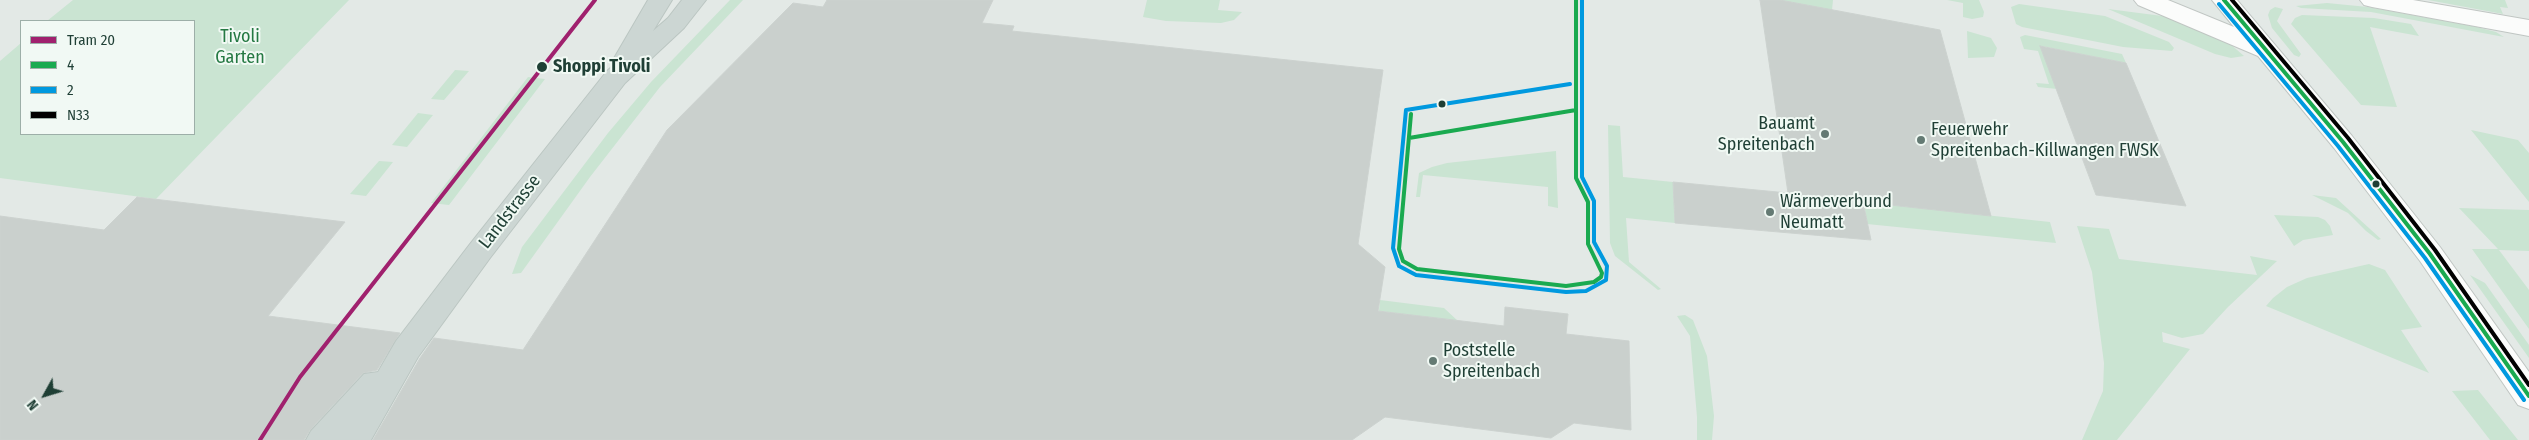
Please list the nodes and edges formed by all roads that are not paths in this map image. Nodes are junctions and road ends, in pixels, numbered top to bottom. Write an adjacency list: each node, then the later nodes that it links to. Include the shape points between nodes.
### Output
1 (660, 0): 8 (main road, Landstrasse)
2 (694, 0): 8 (main road, Landstrasse, via 676,23)
3 (2146, 0): 7 (street)
4 (2224, 0): 7 (street)
5 (2372, 0): 6 (street)
6 (2529, 28)
7 (2272, 55): 10 (street, via 2430,254)
8 (616, 77): 9 (main road, Landstrasse)
9 (407, 349): 11 (main road, Landstrasse); 12 (main road, Landstrasse)
10 (2529, 396)
11 (322, 440)
12 (355, 440)

